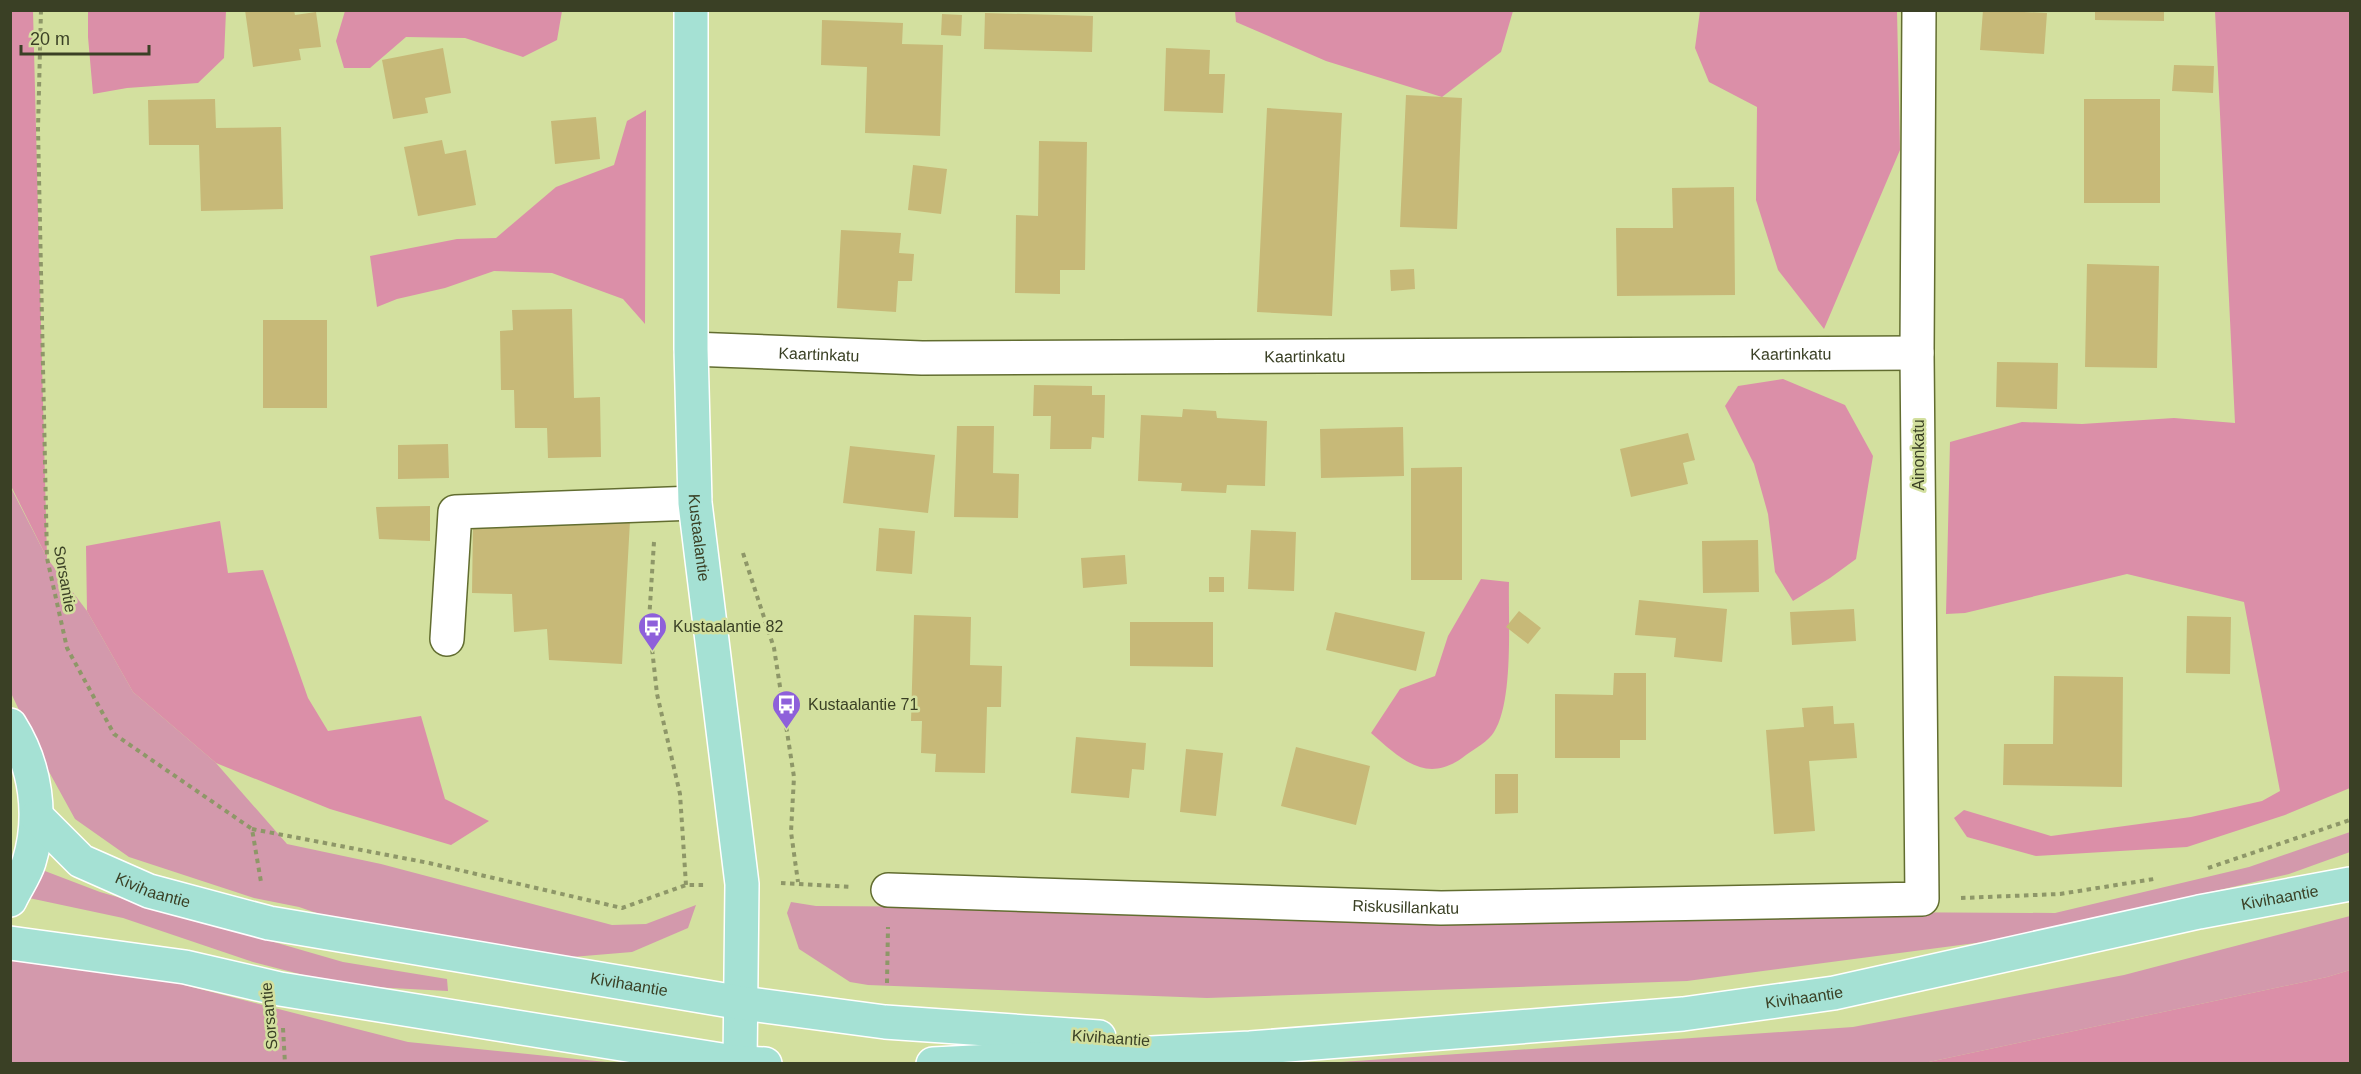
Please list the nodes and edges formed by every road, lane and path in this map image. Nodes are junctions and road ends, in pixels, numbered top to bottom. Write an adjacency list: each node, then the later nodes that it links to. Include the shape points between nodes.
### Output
1 (40, 10): 12 (path, Sorsantie, via 38,129 46,558 67,648 114,734)
2 (691, 10): 4 (main road, Kustaalantie)
3 (1919, 10): 5 (street, Ainonkatu)
4 (691, 349): 5 (street, Kaartinkatu, via 922,358); 6 (main road, Kustaalantie)
5 (1917, 354): 19 (street, Ainonkatu)
6 (695, 503): 8 (street, via 455,512); 16 (main road, Kustaalantie)
7 (741, 548): 15 (path, via 774,648 794,777 791,832)
8 (447, 639)
9 (10, 725): 10 (main road, via 21,741 34,778)
10 (37, 817): 20 (main road, via 28,862); 21 (main road, Kivihaantie, via 81,861 149,891)
11 (2350, 820): 13 (path)
12 (252, 829): 16 (path, via 429,863 622,908 686,885); 21 (path)
13 (2204, 870)
14 (2159, 879): 19 (path, via 2060,894)
15 (798, 882): 16 (path); 18 (path)
16 (742, 884): 24 (main road, Kustaalantie)
17 (2350, 884): 26 (main road, Kivihaantie, via 2199,912 1834,993 1683,1014)
18 (888, 890): 19 (street, Riskusillankatu, via 1441,908); 25 (path)
19 (1922, 899)
20 (10, 900)
21 (269, 922): 24 (main road, Kivihaantie)
22 (10, 943): 23 (main road, via 185,967)
23 (280, 989): 27 (main road); 28 (path, Sorsantie)
24 (742, 1003): 25 (main road, Kivihaantie); 27 (main road, Kustaalantie)
25 (885, 1022): 26 (main road, Kivihaantie)
26 (1250, 1048): 30 (main road, Kivihaantie)
27 (740, 1063): 29 (main road)
28 (285, 1064)
29 (765, 1064)
30 (933, 1064)

